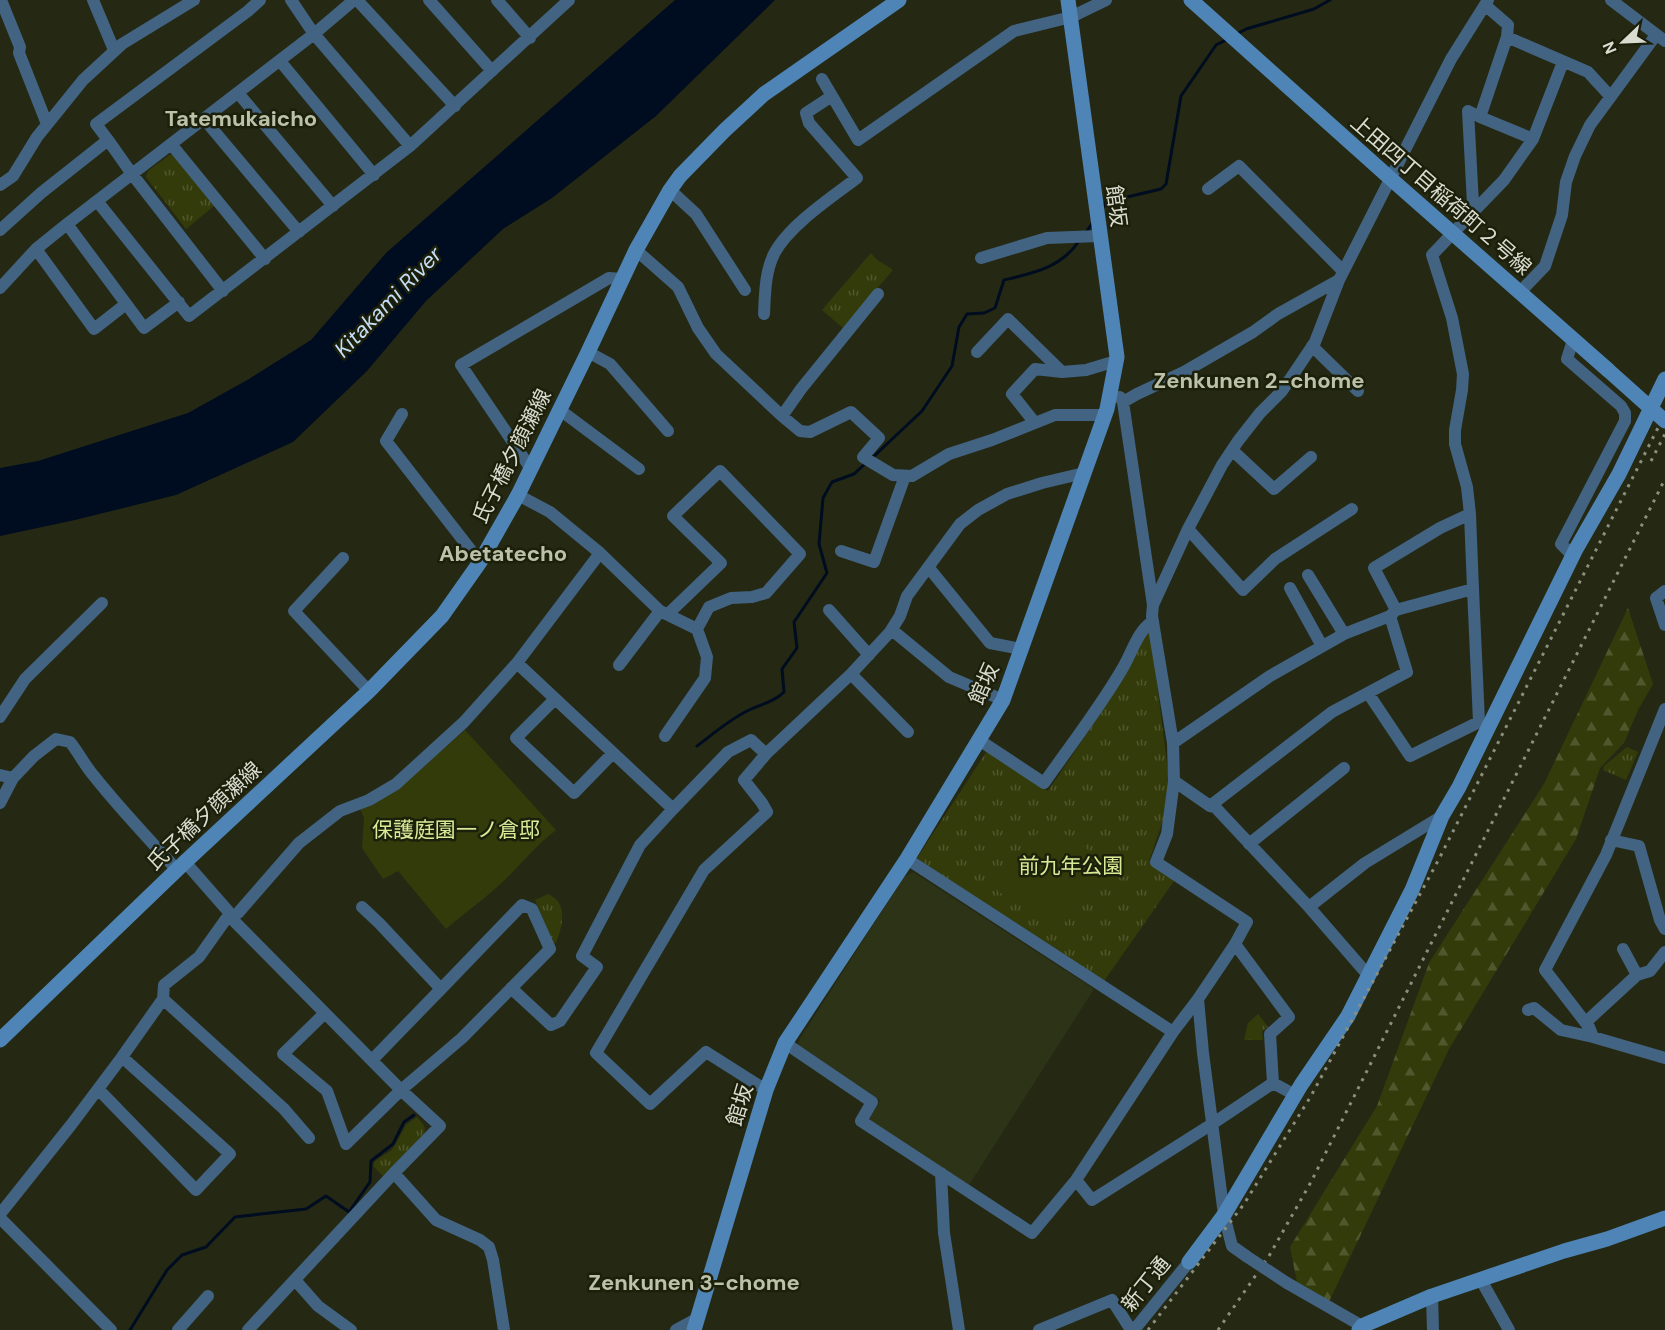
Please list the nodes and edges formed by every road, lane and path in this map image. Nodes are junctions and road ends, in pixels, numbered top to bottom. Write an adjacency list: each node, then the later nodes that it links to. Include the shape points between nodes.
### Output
1 (1, 0): 32 (street)
2 (93, 0): 21 (street)
3 (194, 0): 21 (street)
4 (260, 0): 34 (street, via 96,124)
5 (291, 0): 17 (street)
6 (356, 0): 17 (street); 29 (street)
7 (429, 0): 24 (street)
8 (497, 0): 18 (street)
9 (899, 0): 42 (main road, 氏子橋夕顔瀬線, via 764,94 687,168)
10 (1068, 0): 16 (main road, 館坂)
11 (1106, 0): 16 (street)
12 (1191, 0): 39 (main road, 上田四丁目稲荷町２号線)
13 (1611, 0): 20 (street)
14 (563, 2): 18 (street)
15 (1487, 3): 19 (street, via 1508,25); 39 (street, via 1451,59)
16 (1071, 17): 27 (street, via 1014,31 858,140); 48 (main road, 館坂)
17 (315, 34): 22 (street); 36 (street)
18 (530, 38): 24 (street)
19 (1507, 38): 23 (street); 30 (street)
20 (1660, 38): 28 (street)
21 (114, 50): 32 (street)
22 (280, 61): 26 (street); 38 (street)
23 (1563, 62): 28 (street, via 1588,72); 33 (street)
24 (492, 71): 29 (street)
25 (822, 79): 27 (street)
26 (238, 93): 31 (street); 44 (street)
27 (832, 96): 64 (street, via 806,113 809,123 857,178 789,231 774,254 765,281)
28 (1610, 96): 60 (street, via 1575,156 1545,266)
29 (455, 106): 36 (street)
30 (1480, 117): 33 (street); 45 (street, via 1468,111)
31 (204, 119): 35 (street); 49 (street)
32 (47, 124): 40 (street, via 13,176)
33 (1533, 139): 45 (street, via 1504,180)
34 (108, 140): 37 (street); 47 (street)
35 (171, 144): 37 (street); 53 (street)
36 (410, 146): 38 (street)
37 (132, 174): 43 (street); 59 (street)
38 (374, 175): 44 (street)
39 (1391, 179): 50 (main road, 上田四丁目稲荷町２号線); 55 (street)
40 (0, 185)
41 (1208, 189): 55 (street, via 1239,166)
42 (670, 190): 52 (main road, 氏子橋夕顔瀬線); 58 (street, via 696,213)
43 (97, 201): 46 (street); 62 (street)
44 (333, 206): 49 (street)
45 (1475, 210): 50 (street)
46 (67, 224): 51 (street); 63 (street)
47 (0, 230)
48 (1099, 231): 54 (street, via 1047,238); 69 (main road, 館坂)
49 (299, 232): 53 (street)
50 (1454, 233): 60 (main road, 上田四丁目稲荷町２号線); 90 (street, via 1432,255 1452,318 1463,374 1455,444)
51 (36, 249): 57 (street); 63 (street, via 94,329)
52 (636, 250): 56 (main road, 氏子橋夕顔瀬線); 78 (street, via 678,287 716,354)
53 (265, 258): 59 (street)
54 (981, 258)
55 (1341, 276): 66 (street); 74 (street, via 1184,372)
56 (622, 279): 67 (main road, 氏子橋夕顔瀬線); 84 (street, via 609,278 460,365)
57 (0, 288)
58 (745, 290)
59 (223, 291): 62 (street, via 189,316)
60 (1520, 292): 65 (main road, 上田四丁目稲荷町２号線)
61 (878, 294): 78 (street)
62 (178, 302): 63 (street, via 144,328)
63 (126, 304)
64 (764, 314)
65 (1573, 340): 79 (main road, 上田四丁目稲荷町２号線, bridge); 94 (street, via 1567,359 1621,406 1625,421 1561,544)
66 (1312, 346): 73 (street); 82 (street, via 1282,391)
67 (588, 352): 75 (main road, 氏子橋夕顔瀬線); 81 (street, via 610,364)
68 (977, 352): 70 (street, via 1008,320)
69 (1116, 361): 70 (street); 72 (main road, 館坂)
70 (1062, 372): 80 (street, via 1035,369 1012,394)
71 (1665, 380): 94 (main road)
72 (1112, 385): 74 (street); 77 (main road, 館坂)
73 (1358, 391)
74 (1123, 402): 103 (street)
75 (560, 410): 84 (main road, 氏子橋夕顔瀬線); 85 (street)
76 (402, 414): 96 (street, via 386,441)
77 (1105, 415): 80 (street, via 1055,415); 86 (main road, 館坂)
78 (782, 416): 87 (street, via 800,431 810,432 852,412 879,438 863,457 892,475)
79 (1665, 421)
80 (1035, 423): 87 (street, via 949,454 912,476)
81 (668, 431)
82 (1232, 450): 83 (street, via 1274,489); 91 (street)
83 (1311, 457)
84 (531, 469): 88 (main road, 氏子橋夕顔瀬線)
85 (639, 469)
86 (1084, 473): 97 (street, via 1006,494 978,510 960,524); 113 (main road, 館坂)
87 (905, 476): 92 (street, via 874,562)
88 (518, 495): 93 (street, via 550,512); 96 (main road, 氏子橋夕顔瀬線)
89 (1352, 509): 91 (street, via 1275,559 1243,591)
90 (1470, 513): 100 (street); 106 (street, via 1374,568)
91 (1188, 529): 103 (street)
92 (841, 550)
93 (600, 553): 105 (street); 115 (street)
94 (1573, 556): 137 (main road)
95 (343, 558): 118 (street, via 294,611)
96 (480, 562): 118 (main road, 氏子橋夕顔瀬線, via 442,616)
97 (929, 568): 110 (street, via 907,596); 113 (street, via 990,643)
98 (1308, 575): 111 (street)
99 (1290, 588): 112 (street)
100 (1473, 589): 106 (street); 119 (street, via 1479,722 1410,756)
101 (1665, 591): 108 (street, via 1656,598)
102 (102, 603): 123 (street, via 26,679)
103 (1153, 605): 107 (street)
104 (829, 610): 114 (street)
105 (664, 613): 109 (street); 109 (street, via 721,563 674,516 720,471 801,554 766,593 731,598 709,607); 116 (street)
106 (1393, 613): 111 (street); 119 (street, via 1407,672)
107 (1153, 621): 126 (street, via 1144,627 1123,669 1044,783); 127 (street)
108 (1665, 625)
109 (697, 628): 125 (street, via 707,657 705,678)
110 (892, 630): 114 (street); 121 (street, via 949,677)
111 (1344, 634): 112 (street)
112 (1322, 646): 127 (street, via 1270,676)
113 (1021, 649): 121 (main road, 館坂)
114 (869, 655): 117 (street)
115 (517, 663): 120 (street); 144 (street, via 464,722 396,784 340,811 299,843 238,913)
116 (619, 665)
117 (851, 674): 124 (street); 129 (street)
118 (369, 691): 141 (main road, 氏子橋夕顔瀬線)
119 (1368, 693): 135 (street, via 1332,712)
120 (555, 699): 128 (street); 128 (street, via 516,738 574,793)
121 (1003, 700): 126 (main road, 館坂)
122 (1665, 709): 138 (street)
123 (0, 717)
124 (908, 732)
125 (665, 736)
126 (979, 740): 140 (main road, 館坂)
127 (1173, 743): 133 (street)
128 (613, 753): 136 (street)
129 (766, 754): 136 (street, via 751,740 729,752); 168 (street, via 744,780 767,812 704,870 596,1053 650,1104 706,1052)
130 (1344, 768): 139 (street)
131 (0, 775): 132 (street)
132 (13, 778): 134 (street); 141 (street, via 56,739 70,742 136,827)
133 (1174, 781): 135 (street); 146 (street, via 1167,834 1156,862 1246,922)
134 (0, 803)
135 (1210, 806): 139 (street)
136 (673, 808): 151 (street, via 640,845 617,886 582,956 597,967 560,1021 551,1025)
137 (1442, 816): 143 (street, via 1365,863); 149 (main road, via 1412,890)
138 (1611, 840): 145 (street, via 1639,846); 157 (street, via 1545,970)
139 (1249, 844): 143 (street)
140 (907, 859): 158 (street); 161 (main road, 館坂)
141 (181, 866): 144 (street); 160 (main road, 氏子橋夕顔瀬線)
142 (362, 907): 152 (street)
143 (1309, 907): 149 (street)
144 (231, 916): 153 (street, via 199,957 164,985); 156 (street)
145 (1665, 929)
146 (1234, 944): 154 (street); 165 (street, via 1289,1017 1270,1034)
147 (1623, 950): 150 (street)
148 (1665, 952): 150 (street, via 1650,971)
149 (1368, 975): 169 (main road, via 1347,1016)
150 (1637, 975): 157 (street)
151 (511, 988): 152 (street, via 550,949 532,909 522,905); 167 (street, via 462,1038)
152 (441, 989): 164 (street)
153 (163, 999): 162 (street); 171 (street, via 284,1109)
154 (1198, 999): 158 (street); 170 (street)
155 (1528, 1010): 159 (street, via 1534,1008 1561,1030)
156 (325, 1014): 164 (street); 167 (street, via 283,1054 327,1091 346,1144)
157 (1586, 1022): 159 (street)
158 (1173, 1032): 174 (street)
159 (1593, 1037): 163 (street)
160 (0, 1040)
161 (784, 1043): 168 (main road, 館坂); 173 (street, via 872,1101 861,1121)
162 (122, 1057): 166 (street); 166 (street, via 230,1154 196,1190)
163 (1665, 1058)
164 (372, 1060): 167 (street)
165 (1273, 1083): 169 (street); 170 (street)
166 (98, 1089): 176 (street)
167 (401, 1090): 172 (street, via 440,1126)
168 (766, 1090): 183 (main road, 館坂)
169 (1295, 1095): 175 (main road)
170 (1212, 1124): 174 (street, via 1092,1200); 175 (street)
171 (309, 1138)
172 (394, 1173): 179 (street); 189 (street, via 436,1220 489,1247)
173 (941, 1173): 174 (street, via 1032,1233); 191 (street, via 944,1233)
174 (1076, 1180)
175 (1224, 1215): 178 (main road); 184 (street, bridge, via 1232,1246)
176 (0, 1216): 186 (street)
177 (1665, 1218): 180 (main road)
178 (1189, 1262): 193 (street, 新丁通)
179 (295, 1280): 185 (street); 188 (street, via 318,1306)
180 (1481, 1280): 182 (main road); 195 (street)
181 (208, 1296): 187 (street)
182 (1432, 1296): 184 (main road); 194 (street)
183 (696, 1324): 190 (street)
184 (1360, 1328)
185 (252, 1329)
186 (111, 1330)
187 (178, 1330)
188 (351, 1330)
189 (504, 1330)
190 (676, 1330)
191 (959, 1330)
192 (1039, 1330): 193 (street, via 1112,1300)
193 (1132, 1330)
194 (1434, 1330)
195 (1509, 1330)

